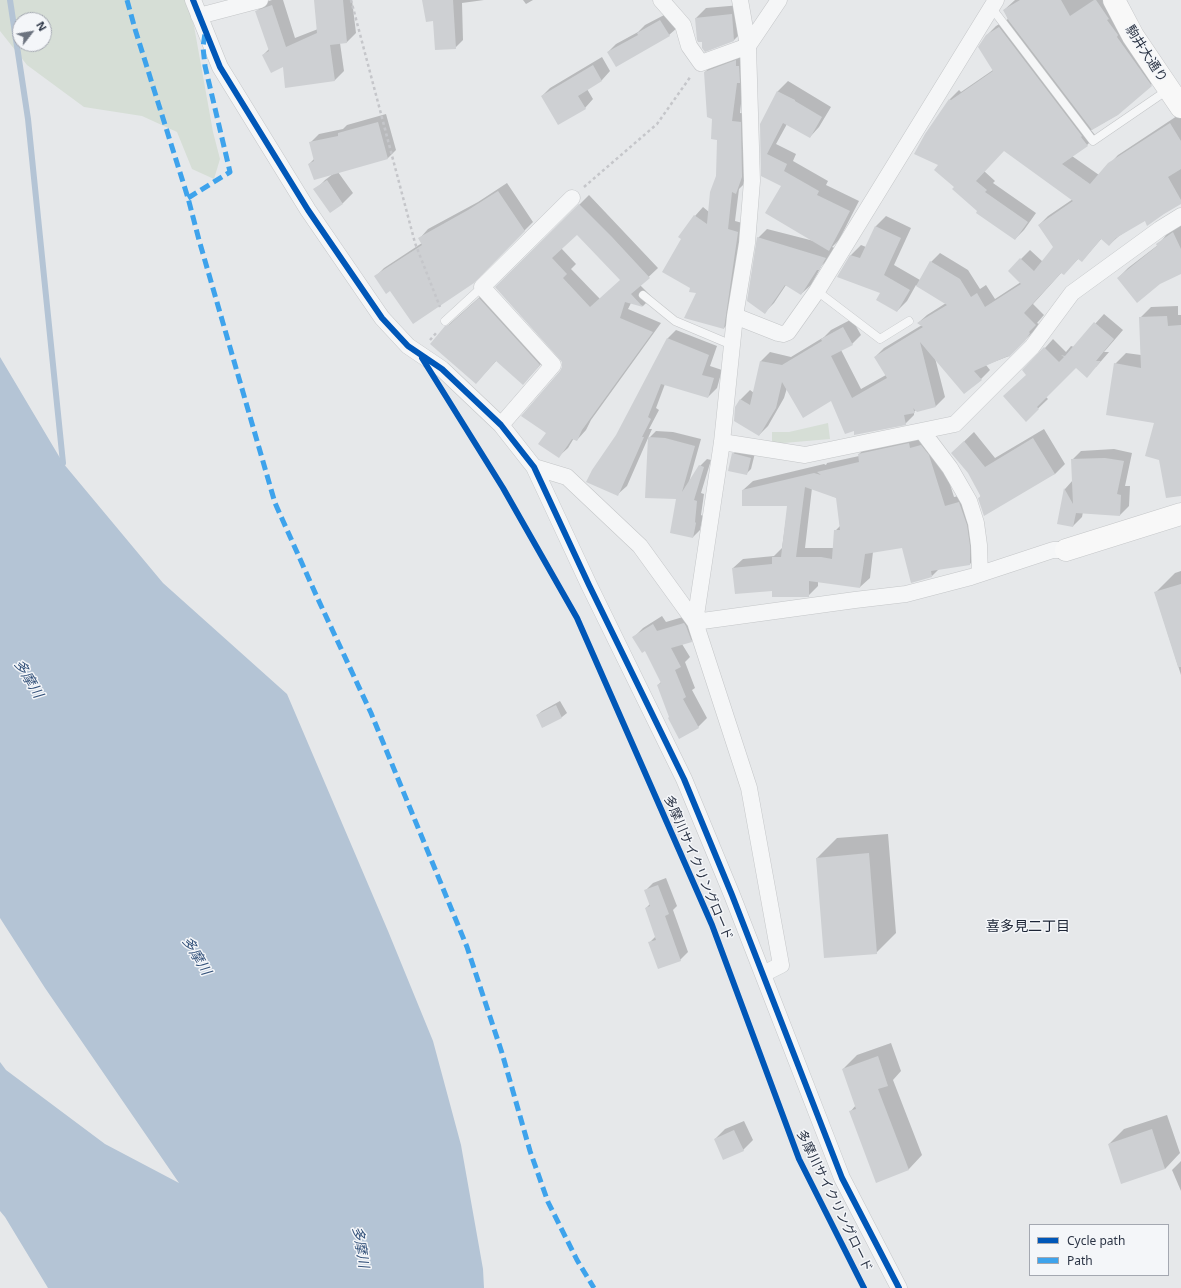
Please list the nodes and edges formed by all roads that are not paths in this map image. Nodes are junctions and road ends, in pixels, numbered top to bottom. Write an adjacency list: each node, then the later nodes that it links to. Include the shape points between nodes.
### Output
1 (193, 0): 8 (street)
2 (260, 0): 8 (street)
3 (661, 0): 9 (street, via 683,25 690,46 701,63)
4 (740, 0): 9 (street)
5 (779, 0): 9 (street)
6 (1114, 0): 10 (street, 駒井大通り, via 1133,36)
7 (994, 4): 10 (lane, via 1093,141); 15 (street)
8 (199, 16): 21 (street, via 220,67 308,210 382,318 408,346 442,369)
9 (748, 46): 17 (street, via 752,181 747,243)
10 (1169, 89): 11 (street, 駒井大通り)
11 (1181, 107)
12 (572, 198): 14 (street)
13 (1181, 216): 22 (street, via 1072,293 1032,347 955,424)
14 (482, 287): 18 (lane); 21 (street, via 553,365)
15 (817, 291): 17 (street, via 788,332 783,334); 19 (lane, via 880,339)
16 (643, 295): 20 (lane, via 675,321)
17 (735, 316): 20 (street)
18 (446, 321)
19 (909, 321)
20 (732, 345): 23 (street)
21 (501, 425): 24 (street)
22 (922, 431): 23 (street, via 806,455); 27 (street, via 950,468 969,501 976,523)
23 (722, 442): 28 (street)
24 (534, 467): 28 (street, via 567,477 640,546); 29 (street, via 684,779)
25 (1181, 514): 26 (street)
26 (1066, 550): 27 (street, via 1053,550)
27 (980, 574): 28 (street, via 906,594)
28 (695, 622): 29 (street, via 749,788 781,965)
29 (763, 974): 30 (street, via 842,1178)
30 (899, 1288)

